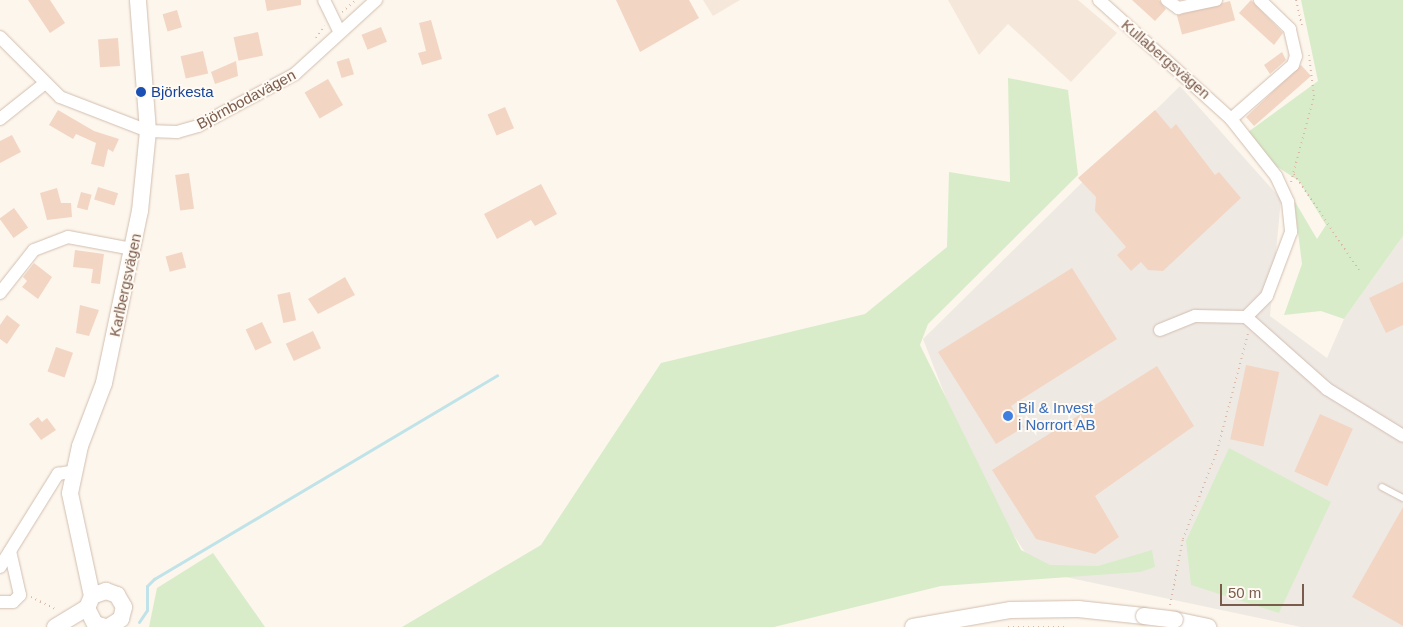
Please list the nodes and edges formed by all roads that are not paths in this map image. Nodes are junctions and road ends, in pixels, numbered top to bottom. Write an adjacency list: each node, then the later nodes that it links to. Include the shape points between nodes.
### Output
1 (138, 0): 13 (street, Karlbergsvägen)
2 (324, 0): 8 (street)
3 (376, 0): 8 (street, Björnbodavägen)
4 (1099, 0): 12 (street, Kullabergsvägen)
5 (1167, 0): 6 (street, via 1178,8)
6 (1217, 0)
7 (1260, 0): 12 (street, via 1290,29 1296,56 1293,65)
8 (339, 31): 13 (street, Björnbodavägen, via 295,74 256,97 198,126 177,132)
9 (0, 37): 10 (street, Björnbodavägen)
10 (44, 84): 11 (street); 13 (street, Björnbodavägen, via 60,97)
11 (0, 119)
12 (1231, 119): 16 (street, Kullabergsvägen, via 1276,176 1288,202 1291,232 1267,296)
13 (148, 131): 14 (street, Karlbergsvägen)
14 (133, 249): 15 (street, via 68,237 34,250); 19 (street, Karlbergsvägen, via 104,383)
15 (0, 293)
16 (1250, 319): 17 (street, via 1195,316); 18 (street, via 1327,389)
17 (1160, 330)
18 (1403, 436)
19 (75, 471): 22 (street, via 58,474); 24 (street, Karlbergsvägen, via 70,493)
20 (1382, 487): 21 (lane)
21 (1403, 498)
22 (10, 551): 23 (street); 25 (street, via 20,595 13,602)
23 (0, 566)
24 (95, 598): 26 (street, Karlbergsvägen); 26 (street, via 121,600); 27 (street)
25 (0, 602)
26 (110, 625): 28 (street)
27 (56, 627)
28 (75, 627)
29 (912, 627): 30 (street, bridge, via 1010,610 1078,609 1144,616 1172,615)
30 (1208, 627)

